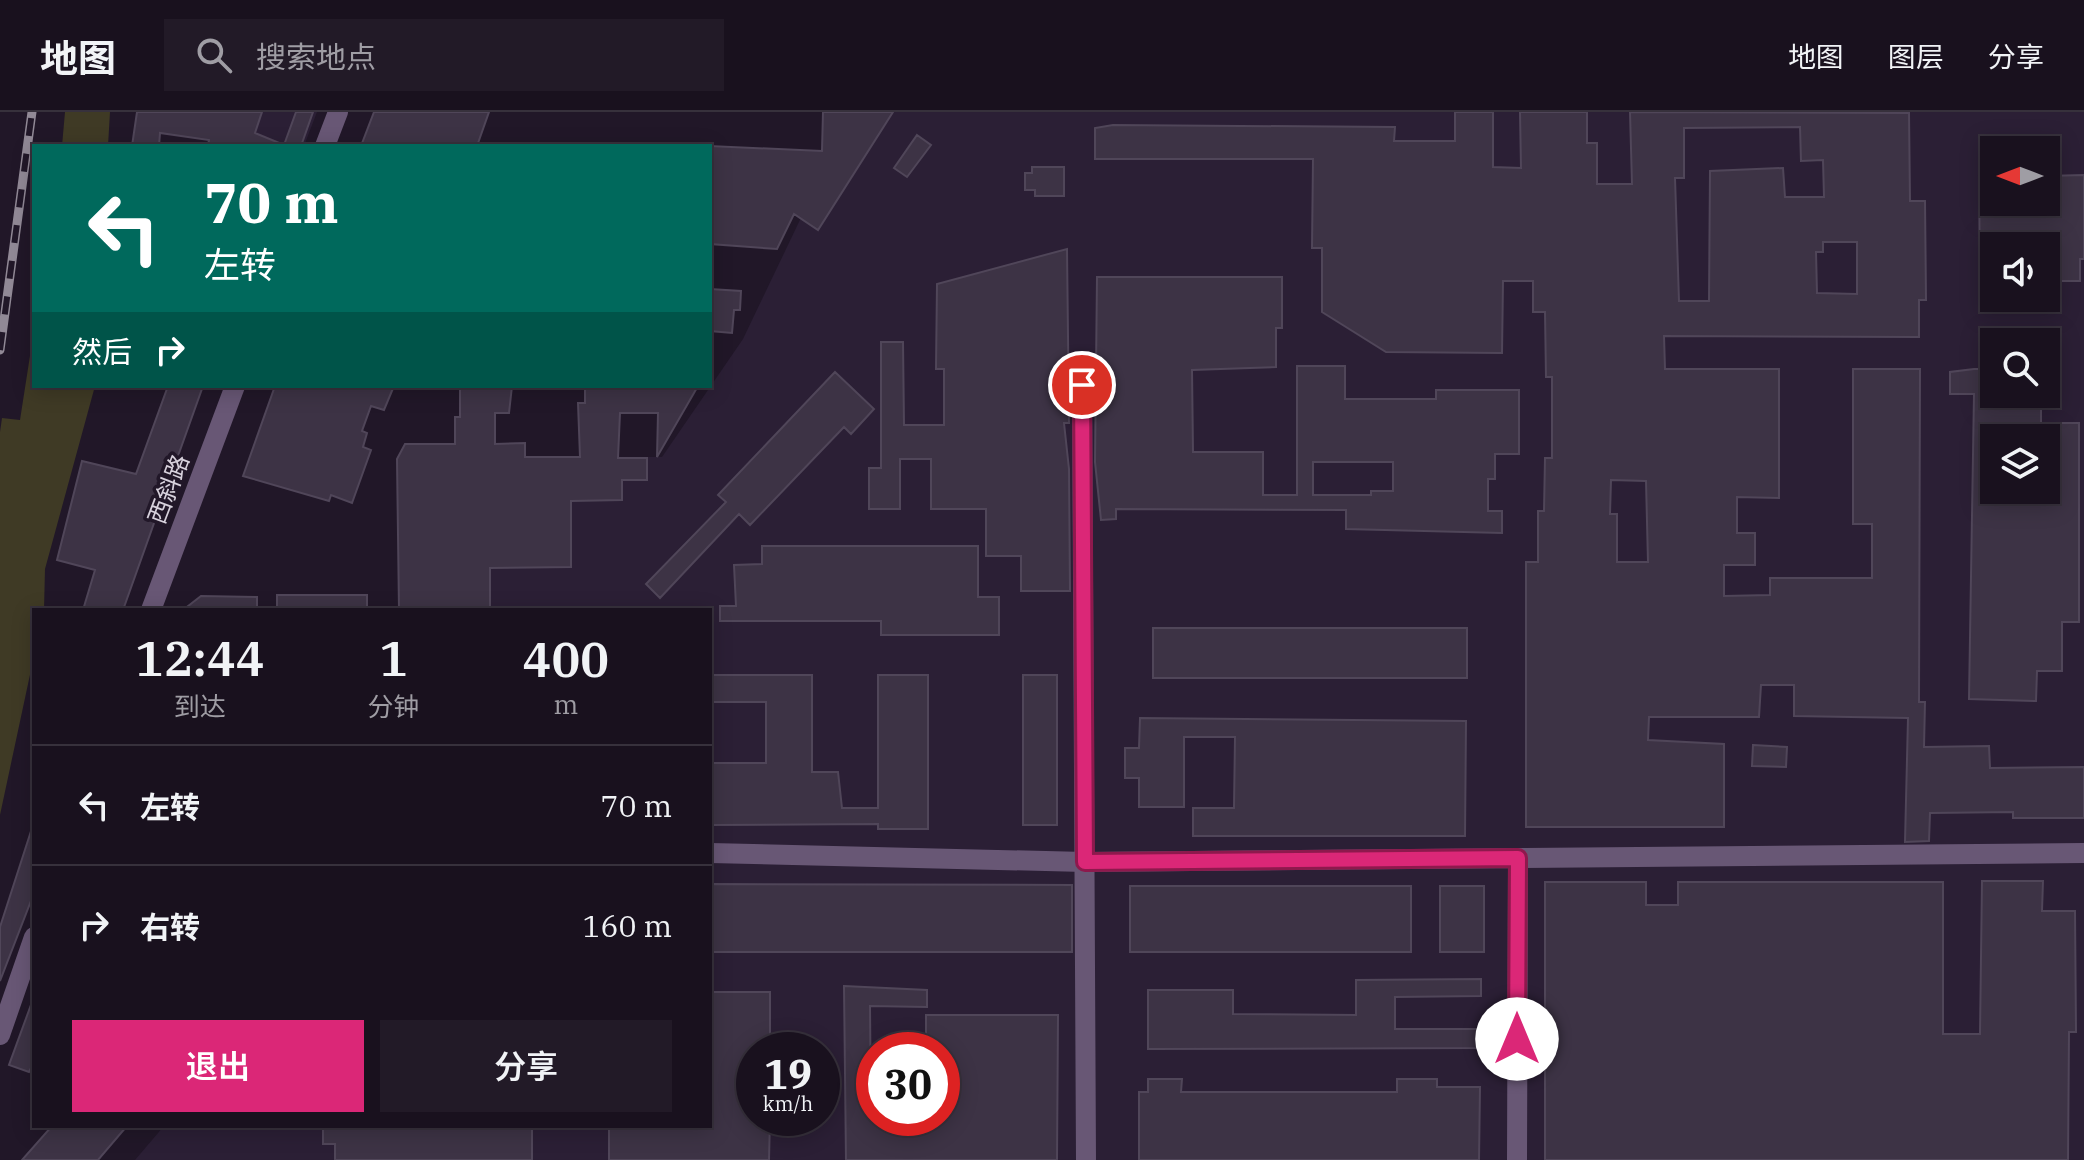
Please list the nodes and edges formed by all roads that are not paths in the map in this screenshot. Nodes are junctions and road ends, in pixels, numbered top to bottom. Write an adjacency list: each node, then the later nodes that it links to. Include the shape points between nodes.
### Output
1 (338, 112): 2 (street)
2 (326, 144)
3 (1082, 385): 9 (street)
4 (234, 388): 5 (street, 西斜路)
5 (152, 608)
6 (712, 853): 9 (street)
7 (2084, 853): 8 (street)
8 (1518, 858): 9 (street); 13 (street)
9 (1085, 862): 12 (street)
10 (32, 943): 11 (street)
11 (0, 1035)
12 (1086, 1160)
13 (1517, 1160)

